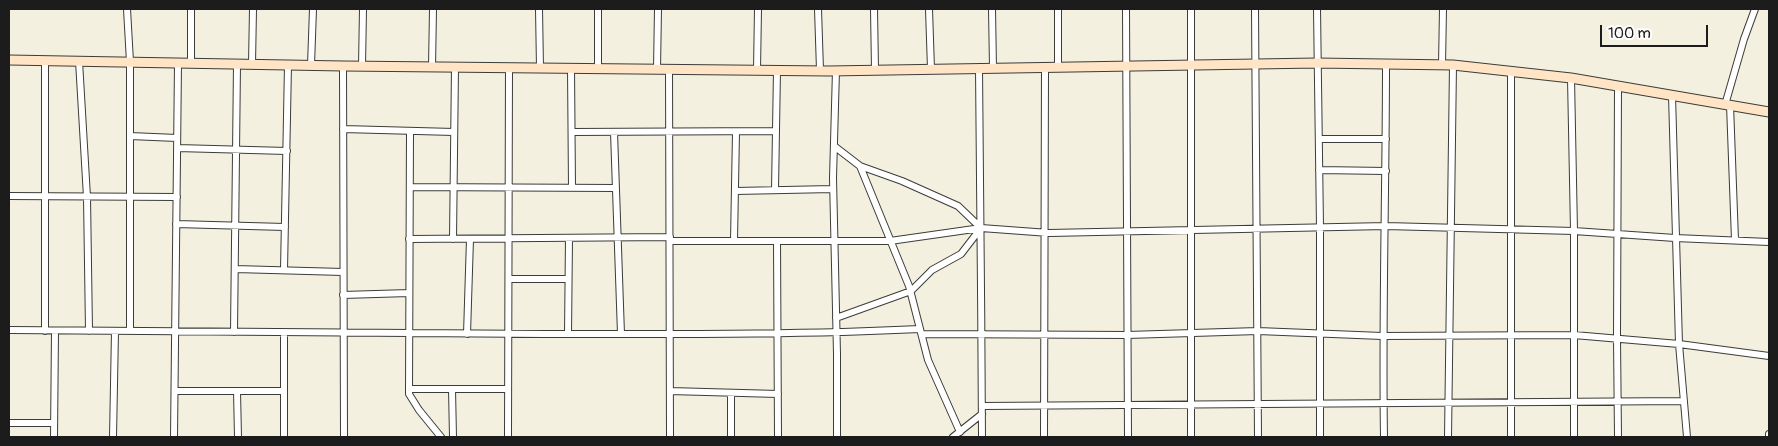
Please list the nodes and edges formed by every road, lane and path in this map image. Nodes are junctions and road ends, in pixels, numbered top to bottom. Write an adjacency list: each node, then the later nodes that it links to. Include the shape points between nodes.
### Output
1 (128, 9): 25 (street)
2 (191, 9): 27 (street)
3 (253, 9): 30 (street)
4 (313, 9): 34 (street)
5 (363, 9): 39 (street)
6 (433, 9): 41 (street)
7 (539, 9): 46 (street)
8 (598, 9): 48 (street)
9 (658, 9): 51 (street)
10 (758, 9): 54 (street)
11 (818, 9): 56 (street)
12 (874, 9): 58 (street)
13 (930, 9): 53 (street)
14 (992, 9): 50 (street)
15 (1058, 9): 44 (street)
16 (1126, 9): 40 (street)
17 (1191, 9): 35 (street)
18 (1255, 9): 31 (street)
19 (1317, 9): 28 (street)
20 (1444, 9): 36 (street)
21 (1755, 9): 63 (street)
22 (9, 60): 23 (main road)
23 (45, 61): 24 (main road); 93 (street)
24 (79, 61): 25 (main road); 94 (street)
25 (130, 62): 26 (main road); 73 (street)
26 (178, 63): 27 (main road); 74 (street)
27 (190, 63): 29 (main road)
28 (1317, 63): 31 (main road); 32 (main road); 75 (street)
29 (236, 64): 30 (main road); 79 (street)
30 (252, 64): 33 (main road)
31 (1256, 64): 35 (main road); 104 (street)
32 (1386, 64): 36 (main road); 76 (street)
33 (288, 65): 34 (main road); 80 (street)
34 (311, 65): 38 (main road)
35 (1191, 65): 40 (main road); 106 (street)
36 (1442, 65): 37 (main road)
37 (1453, 65): 59 (main road); 103 (street)
38 (343, 66): 39 (main road); 65 (street)
39 (362, 66): 41 (main road)
40 (1126, 66): 44 (main road); 107 (street)
41 (432, 67): 42 (main road)
42 (455, 67): 45 (main road); 67 (street)
43 (1044, 67): 44 (main road); 50 (main road); 109 (street)
44 (1058, 67)
45 (509, 68): 46 (main road); 86 (street)
46 (540, 68): 47 (main road)
47 (571, 68): 48 (main road); 68 (street)
48 (598, 68): 51 (main road)
49 (979, 68): 50 (main road); 53 (main road); 101 (street)
50 (993, 68)
51 (657, 69): 52 (main road)
52 (670, 69): 54 (main road); 70 (street)
53 (931, 69): 58 (main road)
54 (757, 70): 55 (main road)
55 (777, 70): 56 (main road); 72 (street)
56 (820, 70): 57 (main road)
57 (836, 70): 58 (main road); 77 (street)
58 (875, 70)
59 (1511, 71): 60 (main road); 105 (street)
60 (1571, 78): 61 (main road); 108 (street)
61 (1618, 86): 62 (main road); 110 (street)
62 (1672, 95): 63 (main road); 114 (street)
63 (1727, 105): 64 (main road); 119 (street)
64 (1769, 112)
65 (343, 129): 66 (street); 127 (street)
66 (410, 131): 67 (street); 84 (street)
67 (454, 132): 85 (street)
68 (572, 132): 69 (street); 87 (street)
69 (614, 132): 70 (street); 88 (street)
70 (670, 132): 71 (street); 118 (street)
71 (736, 132): 72 (street); 91 (street)
72 (776, 132): 90 (street)
73 (130, 136): 74 (street); 95 (street)
74 (177, 138): 78 (street)
75 (1319, 139): 76 (street); 82 (street)
76 (1386, 139): 83 (street)
77 (834, 146): 81 (street); 89 (street)
78 (177, 148): 79 (street); 96 (street)
79 (236, 150): 80 (street); 98 (street)
80 (287, 151): 100 (street)
81 (860, 166): 101 (street, via 958,206); 123 (street)
82 (1319, 170): 83 (street); 102 (street)
83 (1386, 171): 99 (street)
84 (410, 188): 85 (street); 115 (street)
85 (454, 188): 86 (street); 116 (street)
86 (509, 188): 87 (street); 111 (street)
87 (572, 188): 88 (street)
88 (616, 188): 113 (street)
89 (833, 189): 90 (street); 122 (street)
90 (775, 190): 91 (street)
91 (735, 191): 120 (street)
92 (9, 196): 93 (street)
93 (45, 196): 94 (street); 135 (street)
94 (87, 197): 95 (street); 137 (street)
95 (130, 197): 96 (street); 141 (street)
96 (176, 197): 97 (street)
97 (176, 224): 98 (street); 142 (street)
98 (235, 226): 100 (street); 125 (street)
99 (1386, 226): 102 (street); 103 (street); 161 (street)
100 (285, 227): 126 (street)
101 (981, 228): 109 (street); 123 (street); 130 (street, via 961,254 932,270); 156 (street)
102 (1320, 228): 104 (street); 148 (street)
103 (1452, 228): 105 (street); 159 (street)
104 (1258, 229): 106 (street); 140 (street)
105 (1511, 229): 108 (street); 162 (street)
106 (1192, 230): 107 (street); 147 (street)
107 (1126, 231): 109 (street); 158 (street)
108 (1574, 231): 110 (street); 160 (street)
109 (1044, 232): 157 (street)
110 (1618, 234): 114 (street); 163 (street)
111 (509, 238): 112 (street); 117 (street); 128 (street)
112 (568, 238): 113 (street); 129 (street)
113 (618, 238): 118 (street); 154 (street)
114 (1675, 238): 119 (street); 164 (street)
115 (410, 239): 116 (street); 131 (street)
116 (453, 239): 117 (street)
117 (470, 239): 151 (street)
118 (670, 239): 120 (street); 155 (street)
119 (1735, 240): 124 (street)
120 (734, 241): 121 (street)
121 (777, 241): 122 (street); 145 (street)
122 (834, 241): 123 (street); 133 (street)
123 (890, 241): 130 (street)
124 (1769, 242)
125 (234, 269): 126 (street); 143 (street)
126 (284, 270): 127 (street)
127 (343, 272): 132 (street)
128 (508, 279): 129 (street); 152 (street)
129 (568, 279): 153 (street)
130 (911, 291): 133 (street); 139 (street)
131 (409, 293): 132 (street); 150 (street)
132 (344, 295): 149 (street)
133 (836, 318): 146 (street)
134 (9, 330): 135 (street)
135 (45, 331): 136 (street)
136 (55, 331): 137 (street); 189 (street)
137 (89, 331): 138 (street)
138 (115, 331): 141 (street); 192 (street)
139 (921, 331): 146 (street); 156 (street); 190 (street, via 928,360)
140 (1258, 331): 147 (street); 148 (street); 182 (street)
141 (130, 332): 142 (street)
142 (175, 332): 143 (street); 169 (street)
143 (234, 332): 144 (street)
144 (284, 333): 149 (street); 172 (street)
145 (777, 333): 146 (street); 155 (street); 174 (street)
146 (837, 333): 203 (street)
147 (1192, 333): 158 (street); 181 (street)
148 (1320, 333): 161 (street); 183 (street)
149 (344, 334): 150 (street); 196 (street)
150 (409, 334): 151 (street); 166 (street)
151 (467, 334): 152 (street)
152 (508, 334): 153 (street); 168 (street)
153 (568, 334): 154 (street)
154 (621, 334): 155 (street)
155 (670, 334): 171 (street)
156 (980, 335): 157 (street); 186 (street)
157 (1044, 335): 158 (street); 184 (street)
158 (1127, 335): 185 (street)
159 (1450, 335): 161 (street); 162 (street); 180 (street)
160 (1574, 335): 162 (street); 163 (street); 177 (street)
161 (1382, 336): 179 (street)
162 (1511, 336): 176 (street)
163 (1617, 339): 164 (street); 178 (street)
164 (1679, 344): 165 (street); 175 (street)
165 (1769, 356)
166 (409, 389): 167 (street); 197 (street, via 419,410)
167 (452, 389): 168 (street); 198 (street)
168 (508, 389): 199 (street)
169 (175, 391): 170 (street); 193 (street)
170 (237, 391): 172 (street); 194 (street)
171 (670, 391): 173 (street); 200 (street)
172 (284, 392): 195 (street)
173 (731, 392): 174 (street); 201 (street)
174 (778, 394): 202 (street)
175 (1684, 401): 178 (street); 216 (street)
176 (1511, 402): 177 (street); 180 (street); 213 (street)
177 (1574, 402): 178 (street); 214 (street)
178 (1618, 402): 215 (street)
179 (1383, 403): 180 (street); 183 (street); 211 (street)
180 (1449, 403): 212 (street)
181 (1192, 404): 182 (street); 185 (street); 208 (street)
182 (1258, 404): 183 (street); 209 (street)
183 (1320, 404): 210 (street)
184 (1044, 405): 185 (street); 186 (street); 206 (street)
185 (1127, 405): 207 (street)
186 (982, 406): 187 (street)
187 (982, 414): 190 (street); 205 (street)
188 (9, 423): 189 (street)
189 (54, 423): 191 (street)
190 (960, 432): 204 (street)
191 (54, 437)
192 (112, 437)
193 (174, 437)
194 (238, 437)
195 (284, 437)
196 (344, 437)
197 (441, 437)
198 (453, 437)
199 (508, 437)
200 (670, 437)
201 (731, 437)
202 (778, 437)
203 (837, 437)
204 (953, 437)
205 (982, 437)
206 (1044, 437)
207 (1128, 437)
208 (1191, 437)
209 (1258, 437)
210 (1320, 437)
211 (1384, 437)
212 (1448, 437)
213 (1511, 437)
214 (1574, 437)
215 (1618, 437)
216 (1686, 437)

